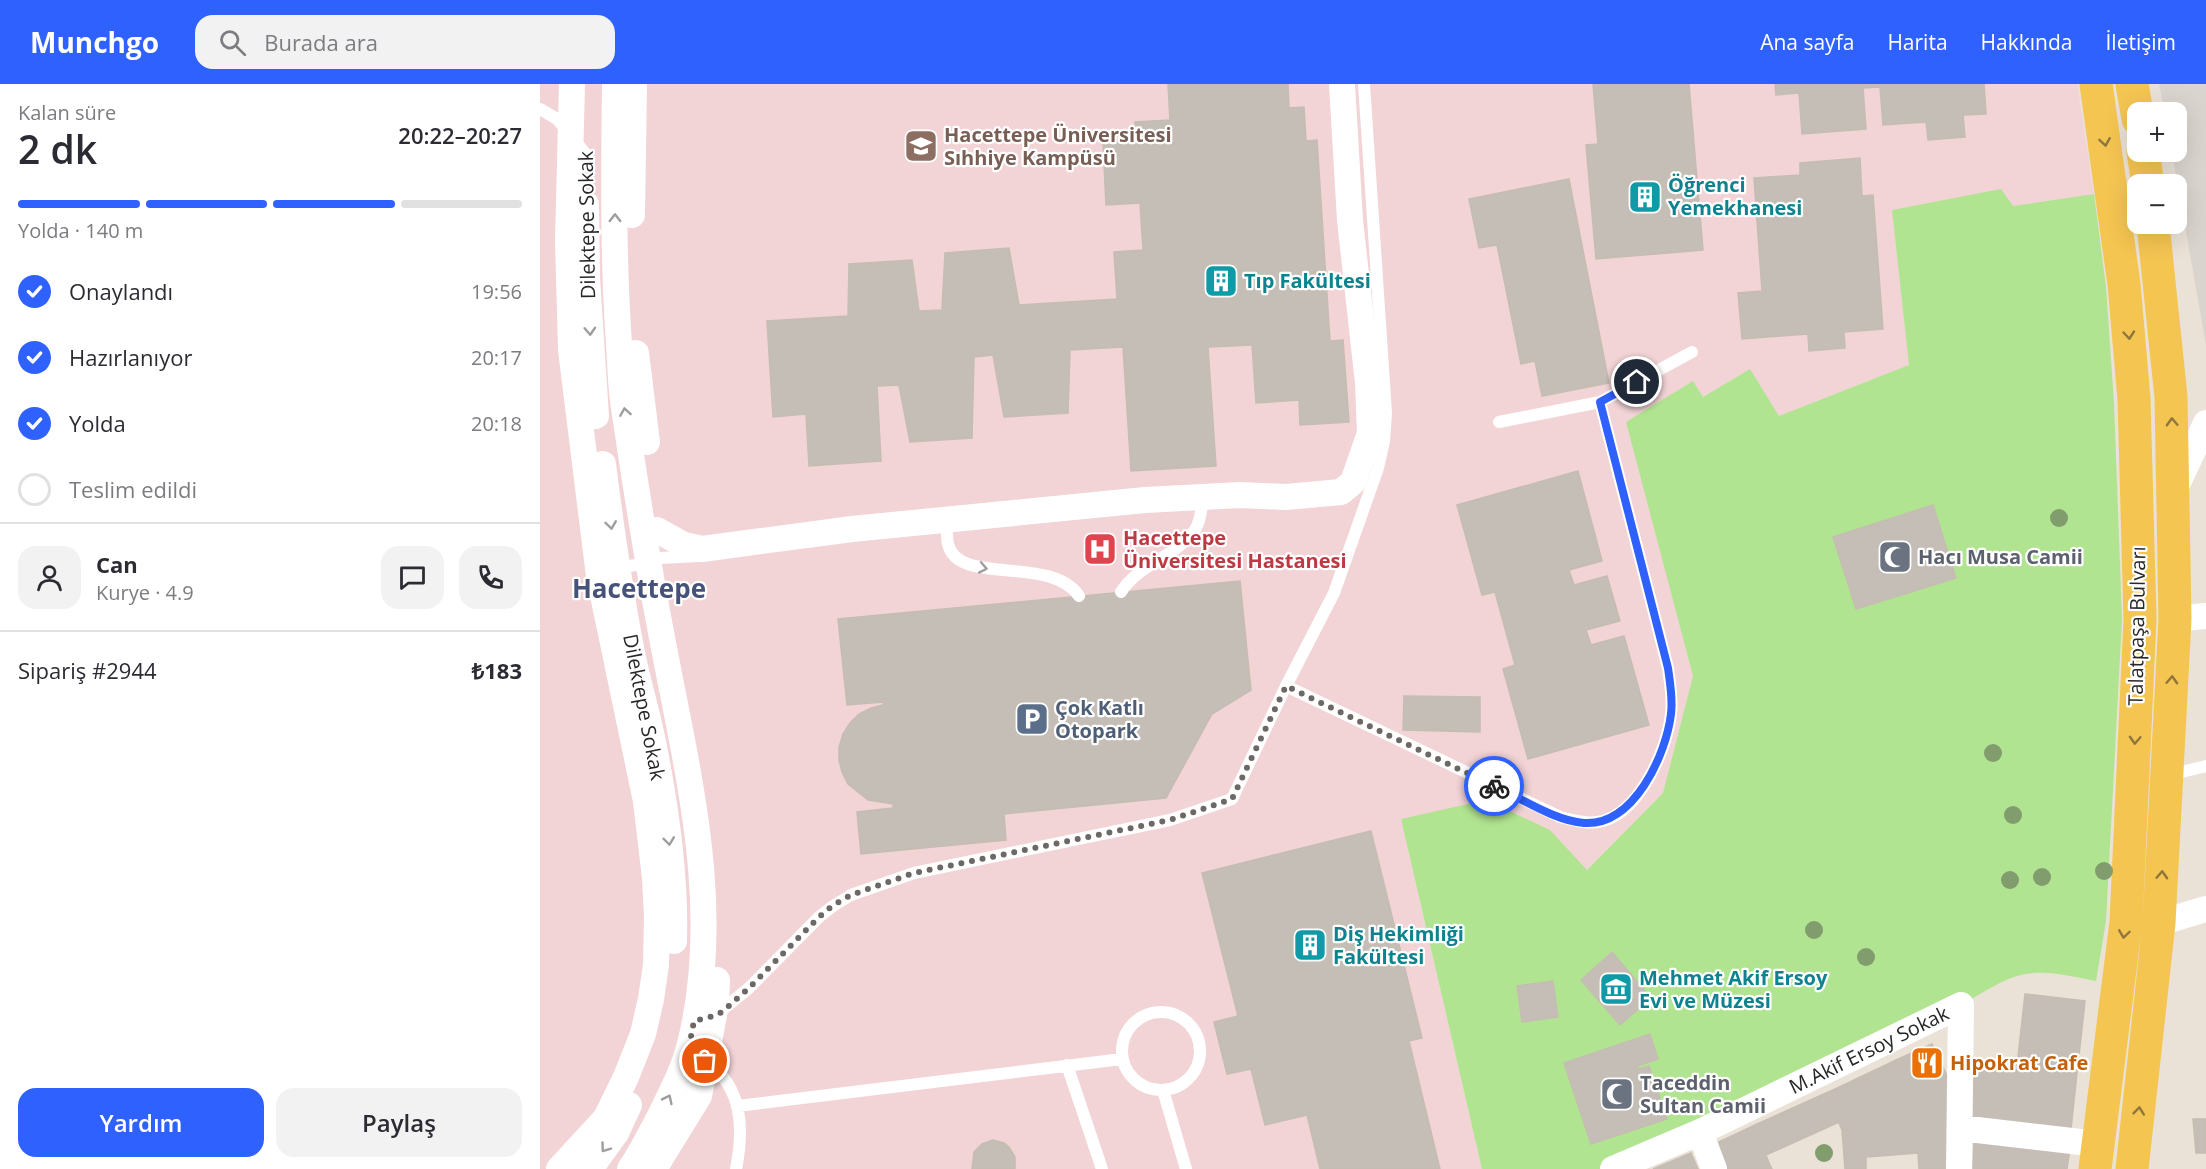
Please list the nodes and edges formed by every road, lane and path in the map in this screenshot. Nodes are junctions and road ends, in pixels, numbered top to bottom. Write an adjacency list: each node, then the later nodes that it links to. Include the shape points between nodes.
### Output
1 (572, 84): 11 (street)
2 (586, 84): 11 (street, Dilektepe Sokak)
3 (615, 84): 22 (street, Dilektepe Sokak, one-way to 3, via 623,397 615,276)
4 (634, 84): 20 (street, via 633,333)
5 (1342, 84): 20 (street, via 1370,433 1353,482 1341,492 1145,500 852,529 702,549 684,545)
6 (1364, 84): 17 (lane, via 1386,412 1384,441)
7 (2096, 84): 40 (main road, Talatpaşa Bulvarı, one-way to 40, via 2124,284 2134,399 2140,619 2126,922)
8 (2132, 84): 9 (main road)
9 (2135, 102)
10 (540, 109): 11 (lane, via 556,119)
11 (579, 145): 23 (street, Dilektepe Sokak, one-way to 23, via 594,401); 41 (street, via 568,242 571,350 599,576 646,801 657,917 656,965 643,1034 606,1118)
12 (2154, 234): 18 (main road, Talatpaşa Bulvarı, one-way to 12, via 2171,397)
13 (1692, 351): 14 (lane)
14 (1600, 402): 15 (lane); 27 (lane, via 1672,694 1662,753 1626,808 1599,822 1560,818)
15 (1499, 422)
16 (2206, 423): 18 (street)
17 (1370, 490): 19 (lane, via 1310,507 1270,503); 27 (lane, via 1334,593)
18 (2174, 491): 26 (main road, Talatpaşa Bulvarı)
19 (1202, 505): 21 (lane); 24 (lane, via 1195,530 1127,582)
20 (657, 530): 22 (street)
21 (947, 531): 22 (lane); 25 (lane, one-way to 25, via 948,546 955,557 968,564 1040,573 1069,584)
22 (654, 561): 23 (lane); 32 (street, Dilektepe Sokak, via 698,832 704,911)
23 (617, 568): 42 (street, Dilektepe Sokak, one-way to 42, via 668,836 675,901 673,949 668,998 644,1074 616,1133)
24 (1121, 592)
25 (1079, 596)
26 (2191, 617): 29 (main road, Talatpaşa Bulvarı, one-way to 26)
27 (1286, 686): 32 (lane, via 1232,799 1170,820 914,873 851,895 819,917 749,988)
28 (2206, 766): 29 (lane)
29 (2168, 776): 31 (main road, Talatpaşa Bulvarı, one-way to 29)
30 (2204, 912): 31 (street)
31 (2159, 923): 51 (main road, Talatpaşa Bulvarı, one-way to 31)
32 (704, 1019): 33 (street, Dilektepe Sokak)
33 (697, 1054): 37 (lane, via 725,1081); 43 (street, Dilektepe Sokak, one-way to 33, via 674,1086); 44 (street, via 699,1096)
34 (1122, 1059): 35 (lane); 36 (lane, via 1133,1078 1152,1089); 36 (lane, via 1124,1036 1147,1013 1180,1016 1189,1023 1200,1054 1184,1082)
35 (1067, 1065): 37 (lane); 46 (lane)
36 (1163, 1090): 47 (lane)
37 (738, 1106): 45 (lane, via 741,1130)
38 (1960, 1128): 39 (street, M.Akif Ersoy Sokak, via 1960,1005); 40 (street); 50 (street)
39 (1700, 1132): 48 (street, M.Akif Ersoy Sokak); 49 (street)
40 (2096, 1156)
41 (559, 1169)
42 (590, 1169)
43 (630, 1169)
44 (654, 1169)
45 (736, 1169)
46 (1102, 1169)
47 (1186, 1169)
48 (1613, 1169)
49 (1714, 1169)
50 (1959, 1169)
51 (2132, 1169)

